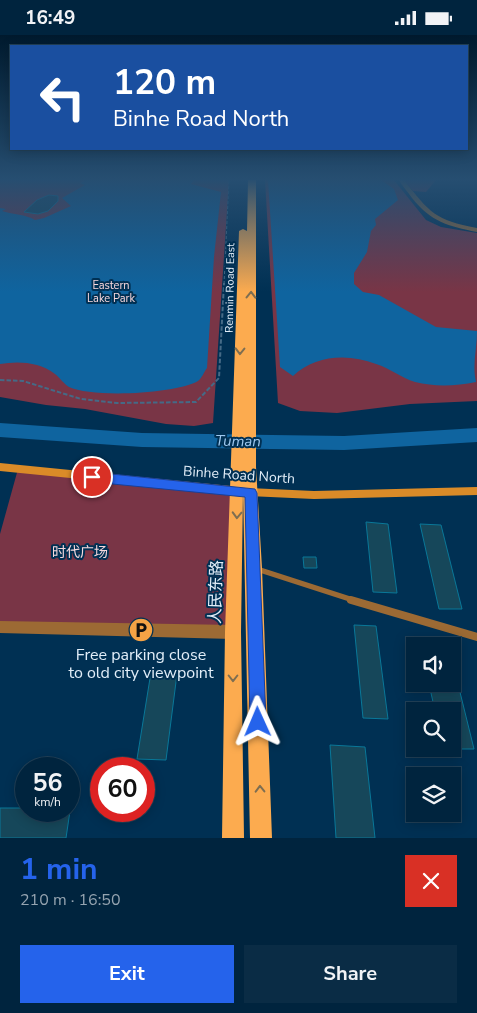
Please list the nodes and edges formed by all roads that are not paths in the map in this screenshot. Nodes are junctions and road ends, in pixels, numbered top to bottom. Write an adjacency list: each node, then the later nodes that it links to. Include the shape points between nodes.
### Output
1 (244, 217): 5 (main road, Renmin Road East, one-way to 5)
2 (251, 217): 5 (main road, Renmin Road East, one-way to 2)
3 (432, 217): 4 (street)
4 (477, 230)
5 (245, 397): 8 (main road, 人民东路)
6 (0, 467): 8 (main road, Binhe Road North)
7 (477, 491): 8 (main road, Binhe Road North, via 314,495)
8 (244, 492): 9 (main road, 人民东路); 11 (main road, 人民东路, one-way to 11)
9 (254, 568): 12 (lane); 14 (main road, 人民东路, one-way to 9)
10 (0, 627): 11 (street)
11 (233, 632): 13 (main road, 人民东路, one-way to 13)
12 (477, 637)
13 (233, 838)
14 (261, 838)

